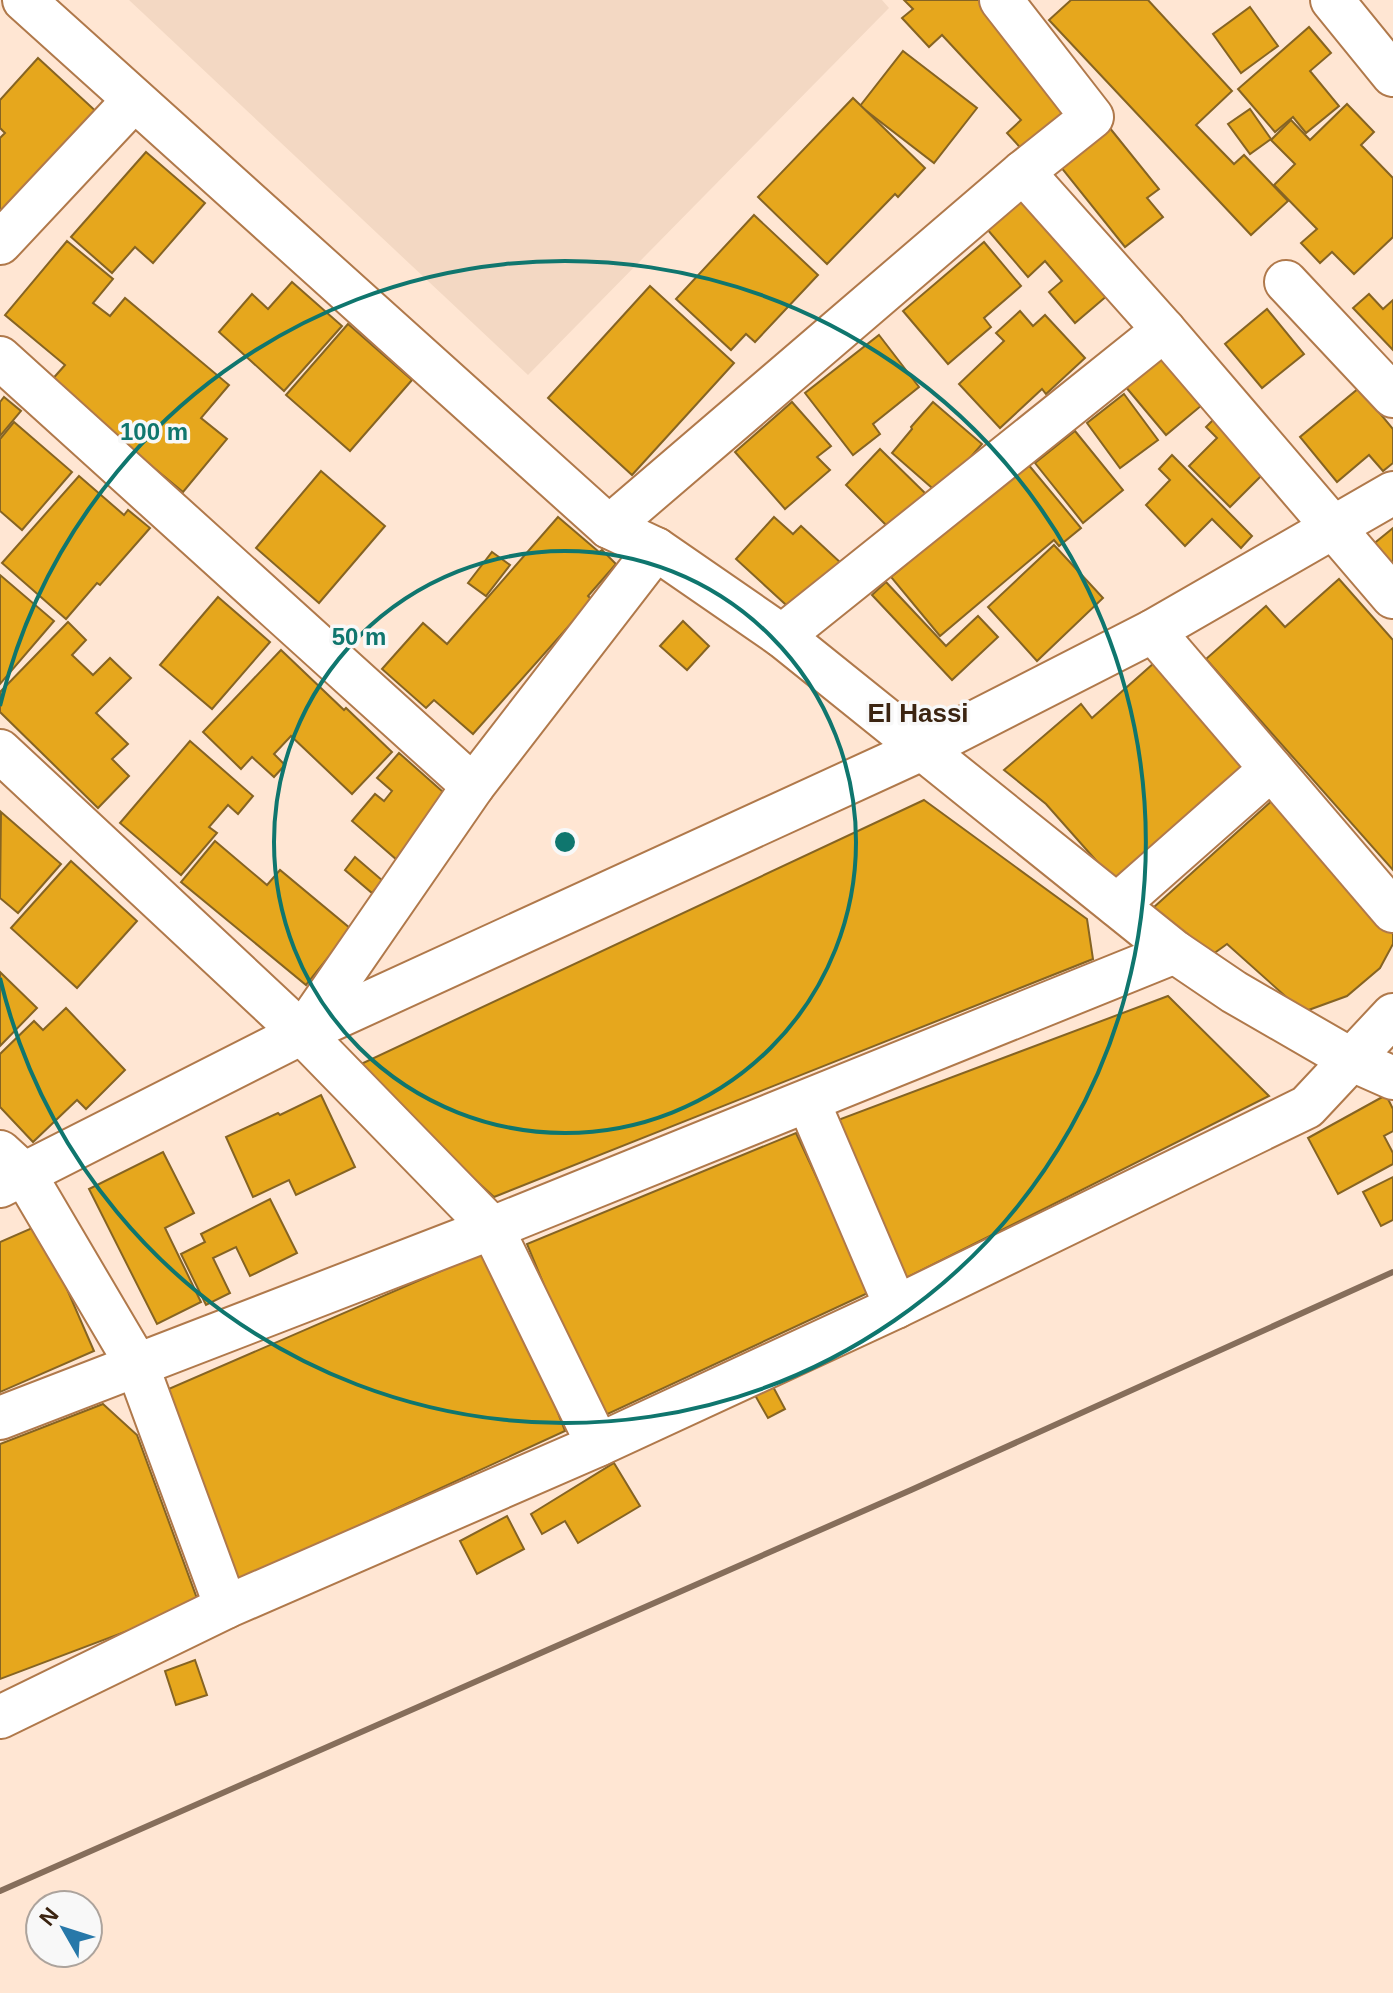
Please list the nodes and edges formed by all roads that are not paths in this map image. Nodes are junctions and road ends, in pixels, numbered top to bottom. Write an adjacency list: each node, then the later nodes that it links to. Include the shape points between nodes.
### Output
1 (24, 0): 5 (street)
2 (1001, 0): 6 (street, via 1092,117)
3 (1332, 0): 4 (street)
4 (1387, 53)
5 (134, 100): 7 (street); 13 (street)
6 (1023, 172): 9 (street); 13 (street)
7 (0, 243)
8 (1286, 282): 11 (street)
9 (1164, 330): 14 (street); 18 (street)
10 (0, 358): 22 (street)
11 (1393, 396)
12 (1393, 493): 14 (street)
13 (609, 527): 15 (street)
14 (1333, 528): 16 (street); 17 (street)
15 (656, 549): 18 (street); 22 (street)
16 (1393, 597)
17 (1153, 631): 19 (street); 21 (street)
18 (782, 636): 19 (street)
19 (922, 749): 23 (street); 27 (street)
20 (0, 751): 27 (street)
21 (1271, 769): 23 (street); 24 (street)
22 (473, 786): 27 (street)
23 (1117, 905): 25 (street)
24 (1393, 911)
25 (1175, 952): 28 (street); 30 (street)
26 (1393, 1015): 28 (street)
27 (302, 1033): 31 (street); 32 (street)
28 (1350, 1059): 29 (street); 33 (street, via 1307,1107)
29 (1393, 1078)
30 (808, 1101): 32 (street); 33 (street)
31 (8, 1171): 34 (street)
32 (492, 1228): 34 (street); 36 (street)
33 (896, 1307): 36 (street)
34 (137, 1365): 35 (street); 37 (street)
35 (0, 1418)
36 (598, 1445): 37 (street)
37 (226, 1607): 38 (street)
38 (0, 1717)

